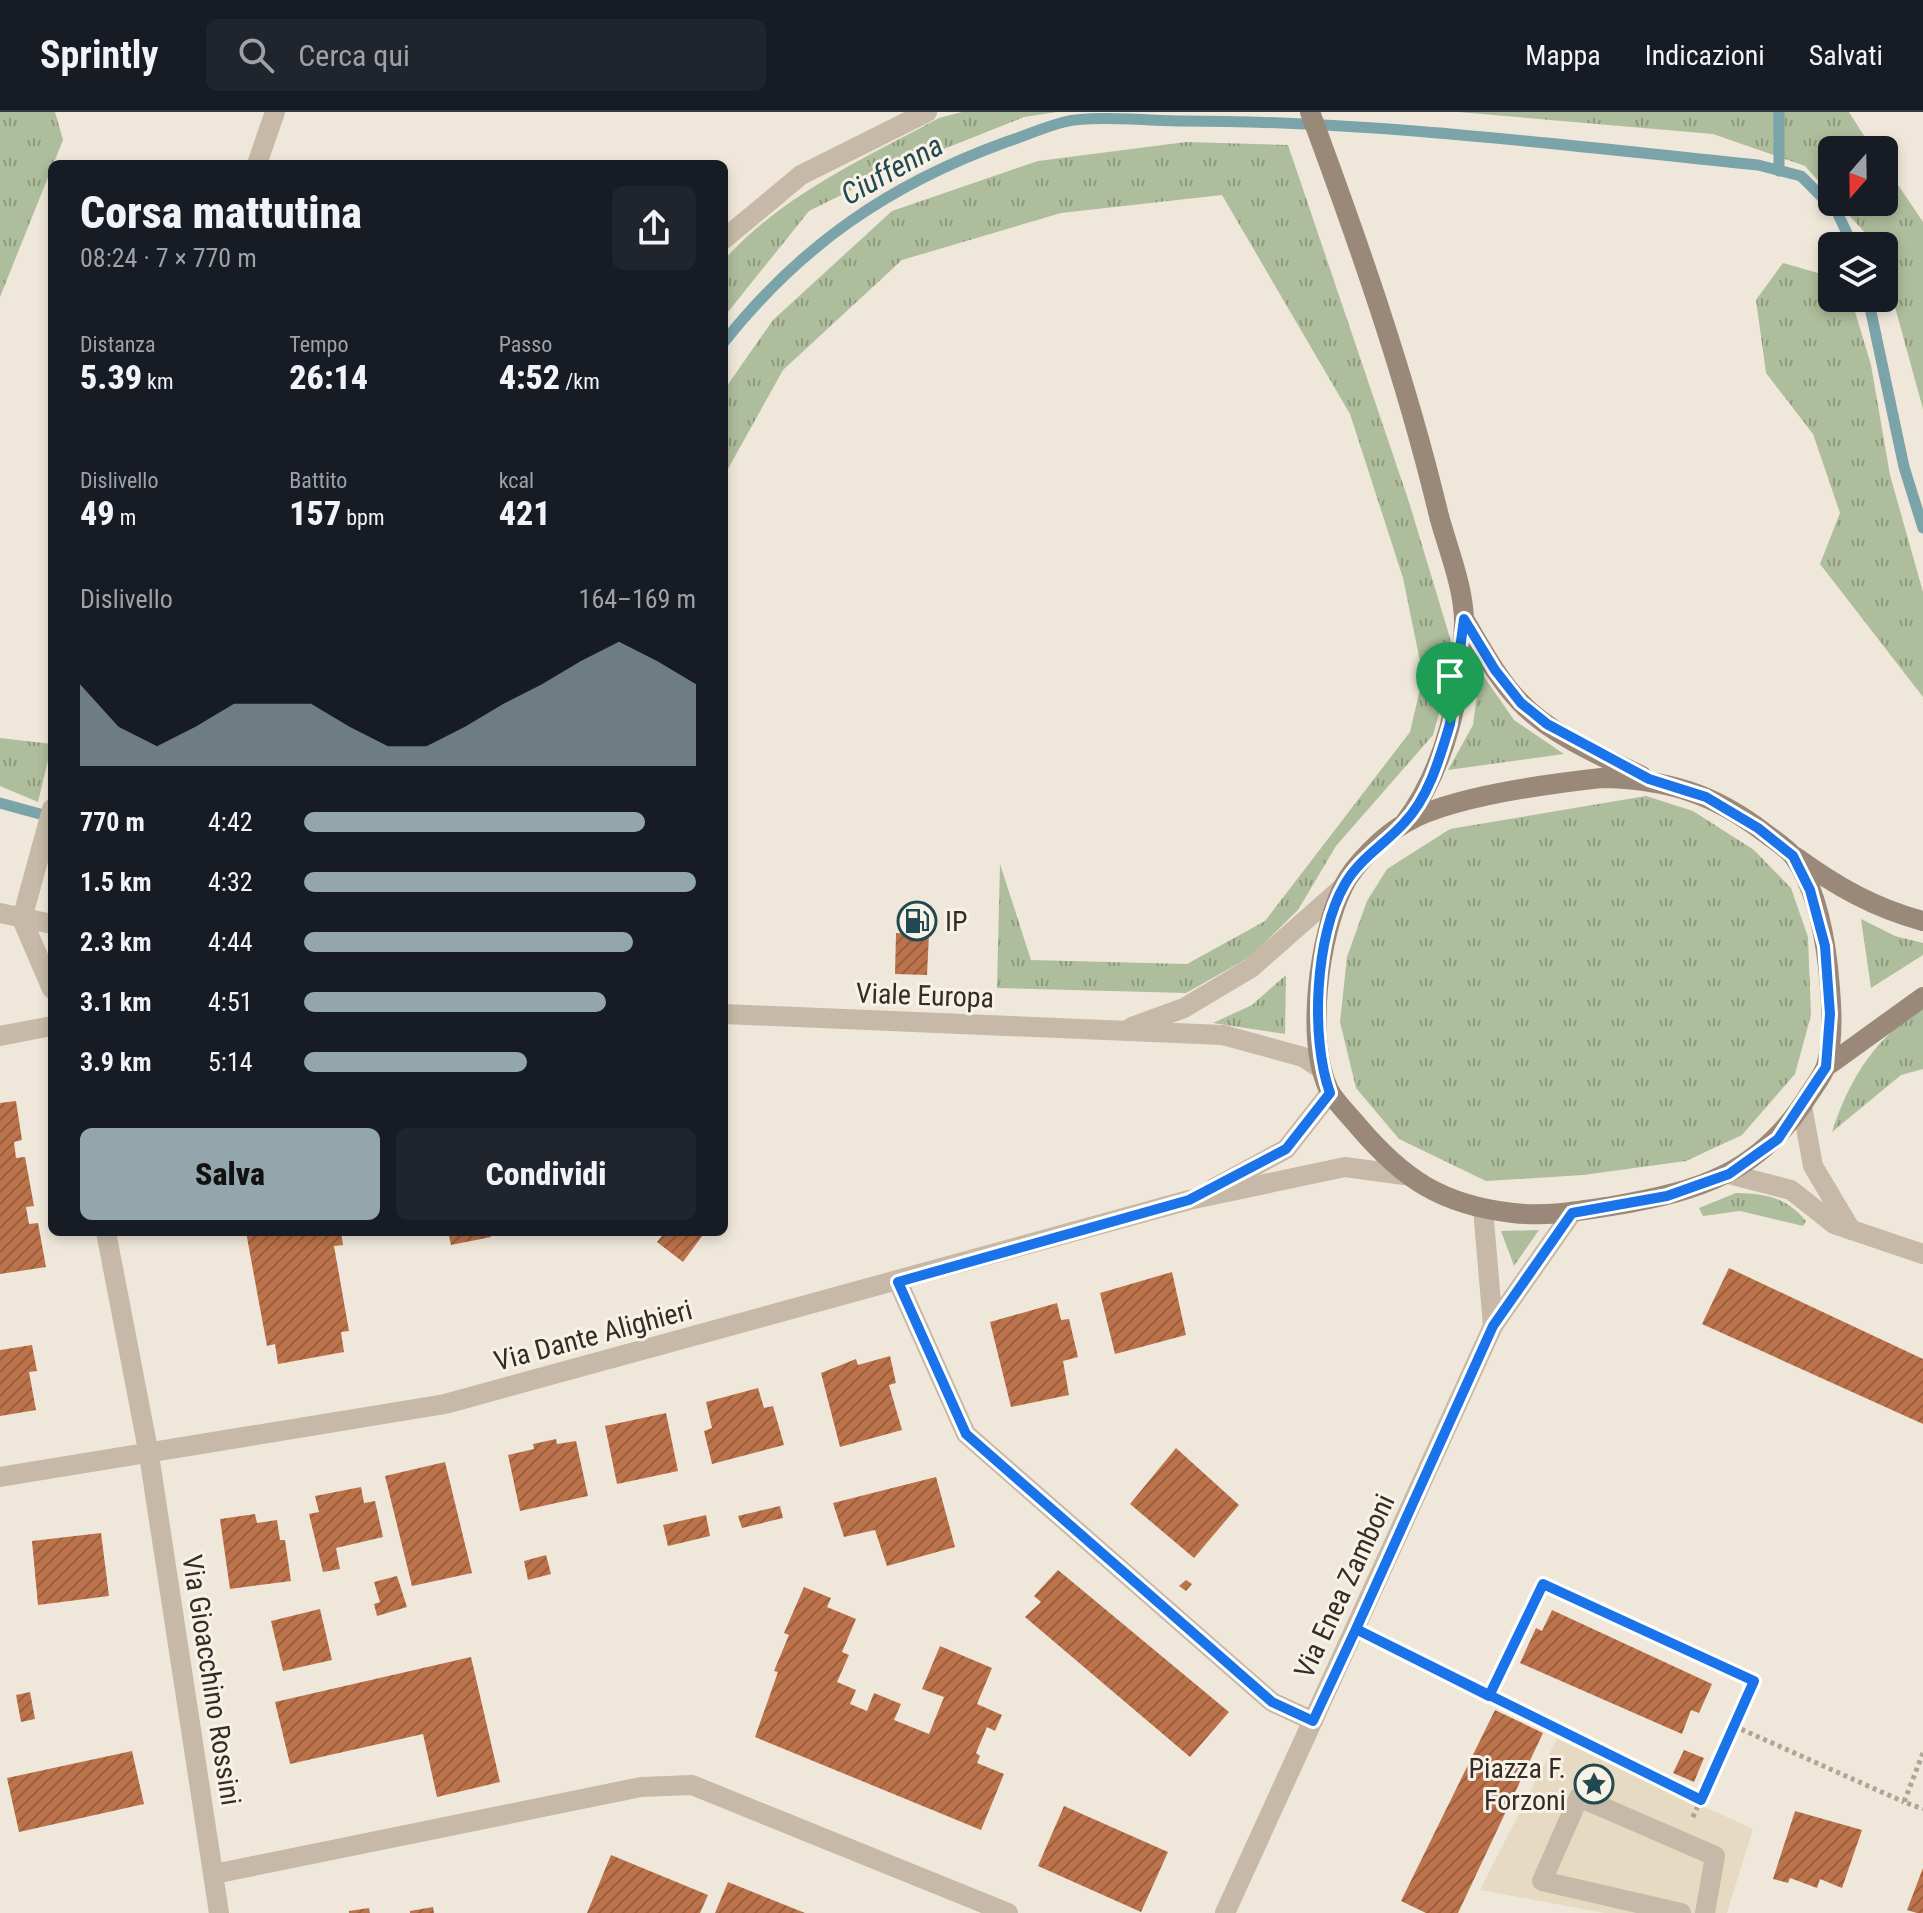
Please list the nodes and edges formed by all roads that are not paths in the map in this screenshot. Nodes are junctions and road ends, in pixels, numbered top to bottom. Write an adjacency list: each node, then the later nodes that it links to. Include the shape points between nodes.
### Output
1 (275, 112): 4 (street)
2 (927, 112): 5 (street, via 801,175)
3 (1310, 112): 6 (main road, via 1423,453)
4 (258, 160)
5 (728, 236)
6 (1464, 619): 7 (main road, via 1521,703 1581,744); 8 (main road, via 1450,724 1432,777)
7 (1649, 779): 8 (main road, via 1560,783); 10 (main road, via 1706,797)
8 (1405, 822): 11 (main road)
9 (48, 824): 13 (street)
10 (1793, 856): 14 (main road, via 1862,900); 22 (main road, via 1810,890 1825,946 1830,1014)
11 (1343, 887): 20 (street, Viale Europa, via 1251,968 1184,1008); 23 (main road, via 1320,978)
12 (0, 913): 13 (street)
13 (22, 919): 15 (street); 16 (street)
14 (1923, 921)
15 (48, 923)
16 (48, 980)
17 (1923, 997): 22 (main road)
18 (728, 1014): 20 (street, Viale Europa)
19 (48, 1027): 21 (street)
20 (1124, 1030): 23 (street, Viale Europa, via 1223,1035 1303,1057)
21 (0, 1036)
22 (1826, 1067): 25 (main road)
23 (1321, 1069): 24 (main road)
24 (1330, 1093): 27 (main road); 28 (street, Via Dante Alighieri, via 1286,1149)
25 (1802, 1106): 26 (main road, via 1778,1139); 31 (street, via 1813,1166)
26 (1729, 1174): 30 (main road, via 1667,1196); 31 (street, via 1791,1190)
27 (1404, 1175): 28 (street, Via Dante Alighieri, via 1345,1167); 29 (main road, via 1450,1201)
28 (1189, 1200): 34 (street, Via Dante Alighieri)
29 (1483, 1209): 30 (main road); 35 (street, Via Enea Zamboni)
30 (1572, 1213): 35 (street, Via Enea Zamboni)
31 (1854, 1233): 33 (street)
32 (107, 1236): 36 (street, Via Gioacchino Rossini)
33 (1923, 1254)
34 (898, 1282): 36 (street, Via Dante Alighieri, via 445,1404); 38 (street, via 966,1434 1272,1702)
35 (1493, 1326): 38 (street, Via Enea Zamboni)
36 (149, 1455): 37 (street, Via Dante Alighieri); 39 (street, Via Gioacchino Rossini)
37 (0, 1477)
38 (1313, 1721): 42 (street, Via Enea Zamboni)
39 (214, 1874): 40 (street, Via Gioacchino Rossini); 41 (street, via 641,1787 692,1785)
40 (219, 1913)
41 (1008, 1913)
42 (1225, 1913)
43 (1681, 1913): 44 (street, via 1542,1881 1579,1797 1715,1856)
44 (1705, 1913)

